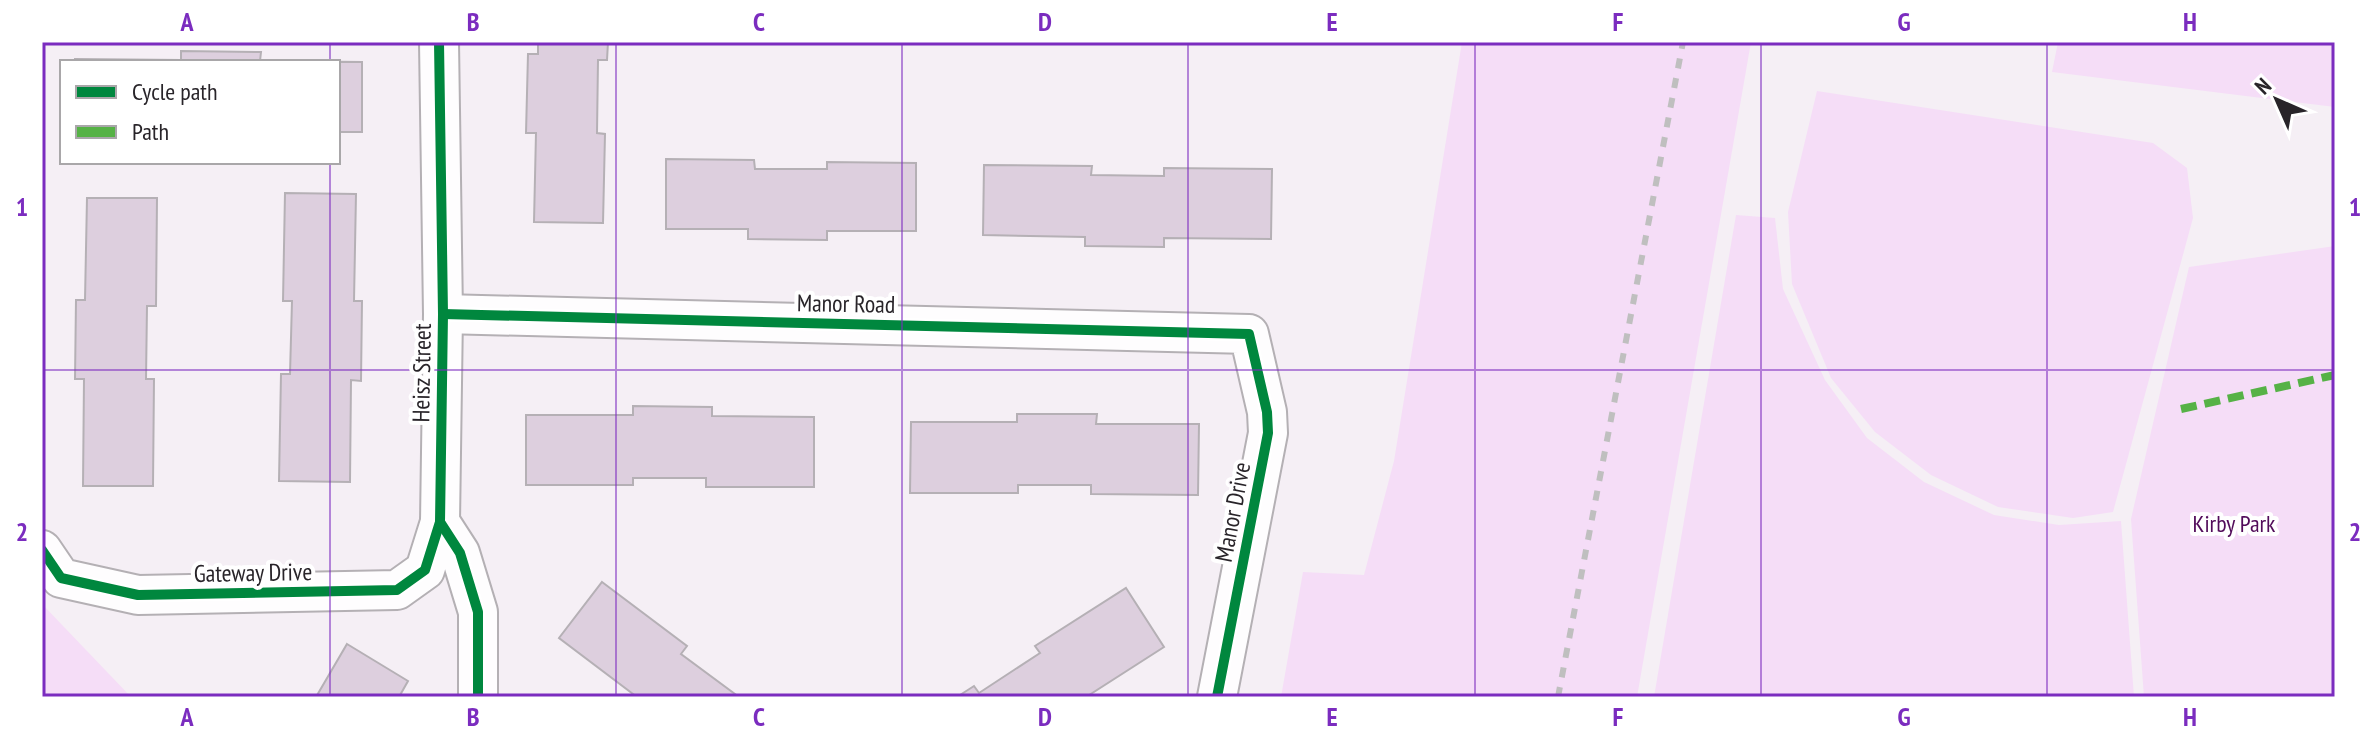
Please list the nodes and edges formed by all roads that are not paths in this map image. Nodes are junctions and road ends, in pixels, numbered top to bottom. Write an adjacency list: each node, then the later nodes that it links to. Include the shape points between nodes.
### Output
1 (439, 42): 2 (street, Heisz Street)
2 (443, 314): 3 (street, Manor Road); 4 (street, Heisz Street)
3 (1249, 334): 7 (street, Manor Drive, via 1268,433)
4 (440, 522): 5 (street, Gateway Drive, via 425,570 397,590 138,595 61,578); 6 (street, via 460,553 478,612)
5 (42, 550)
6 (478, 697)
7 (1217, 697)

